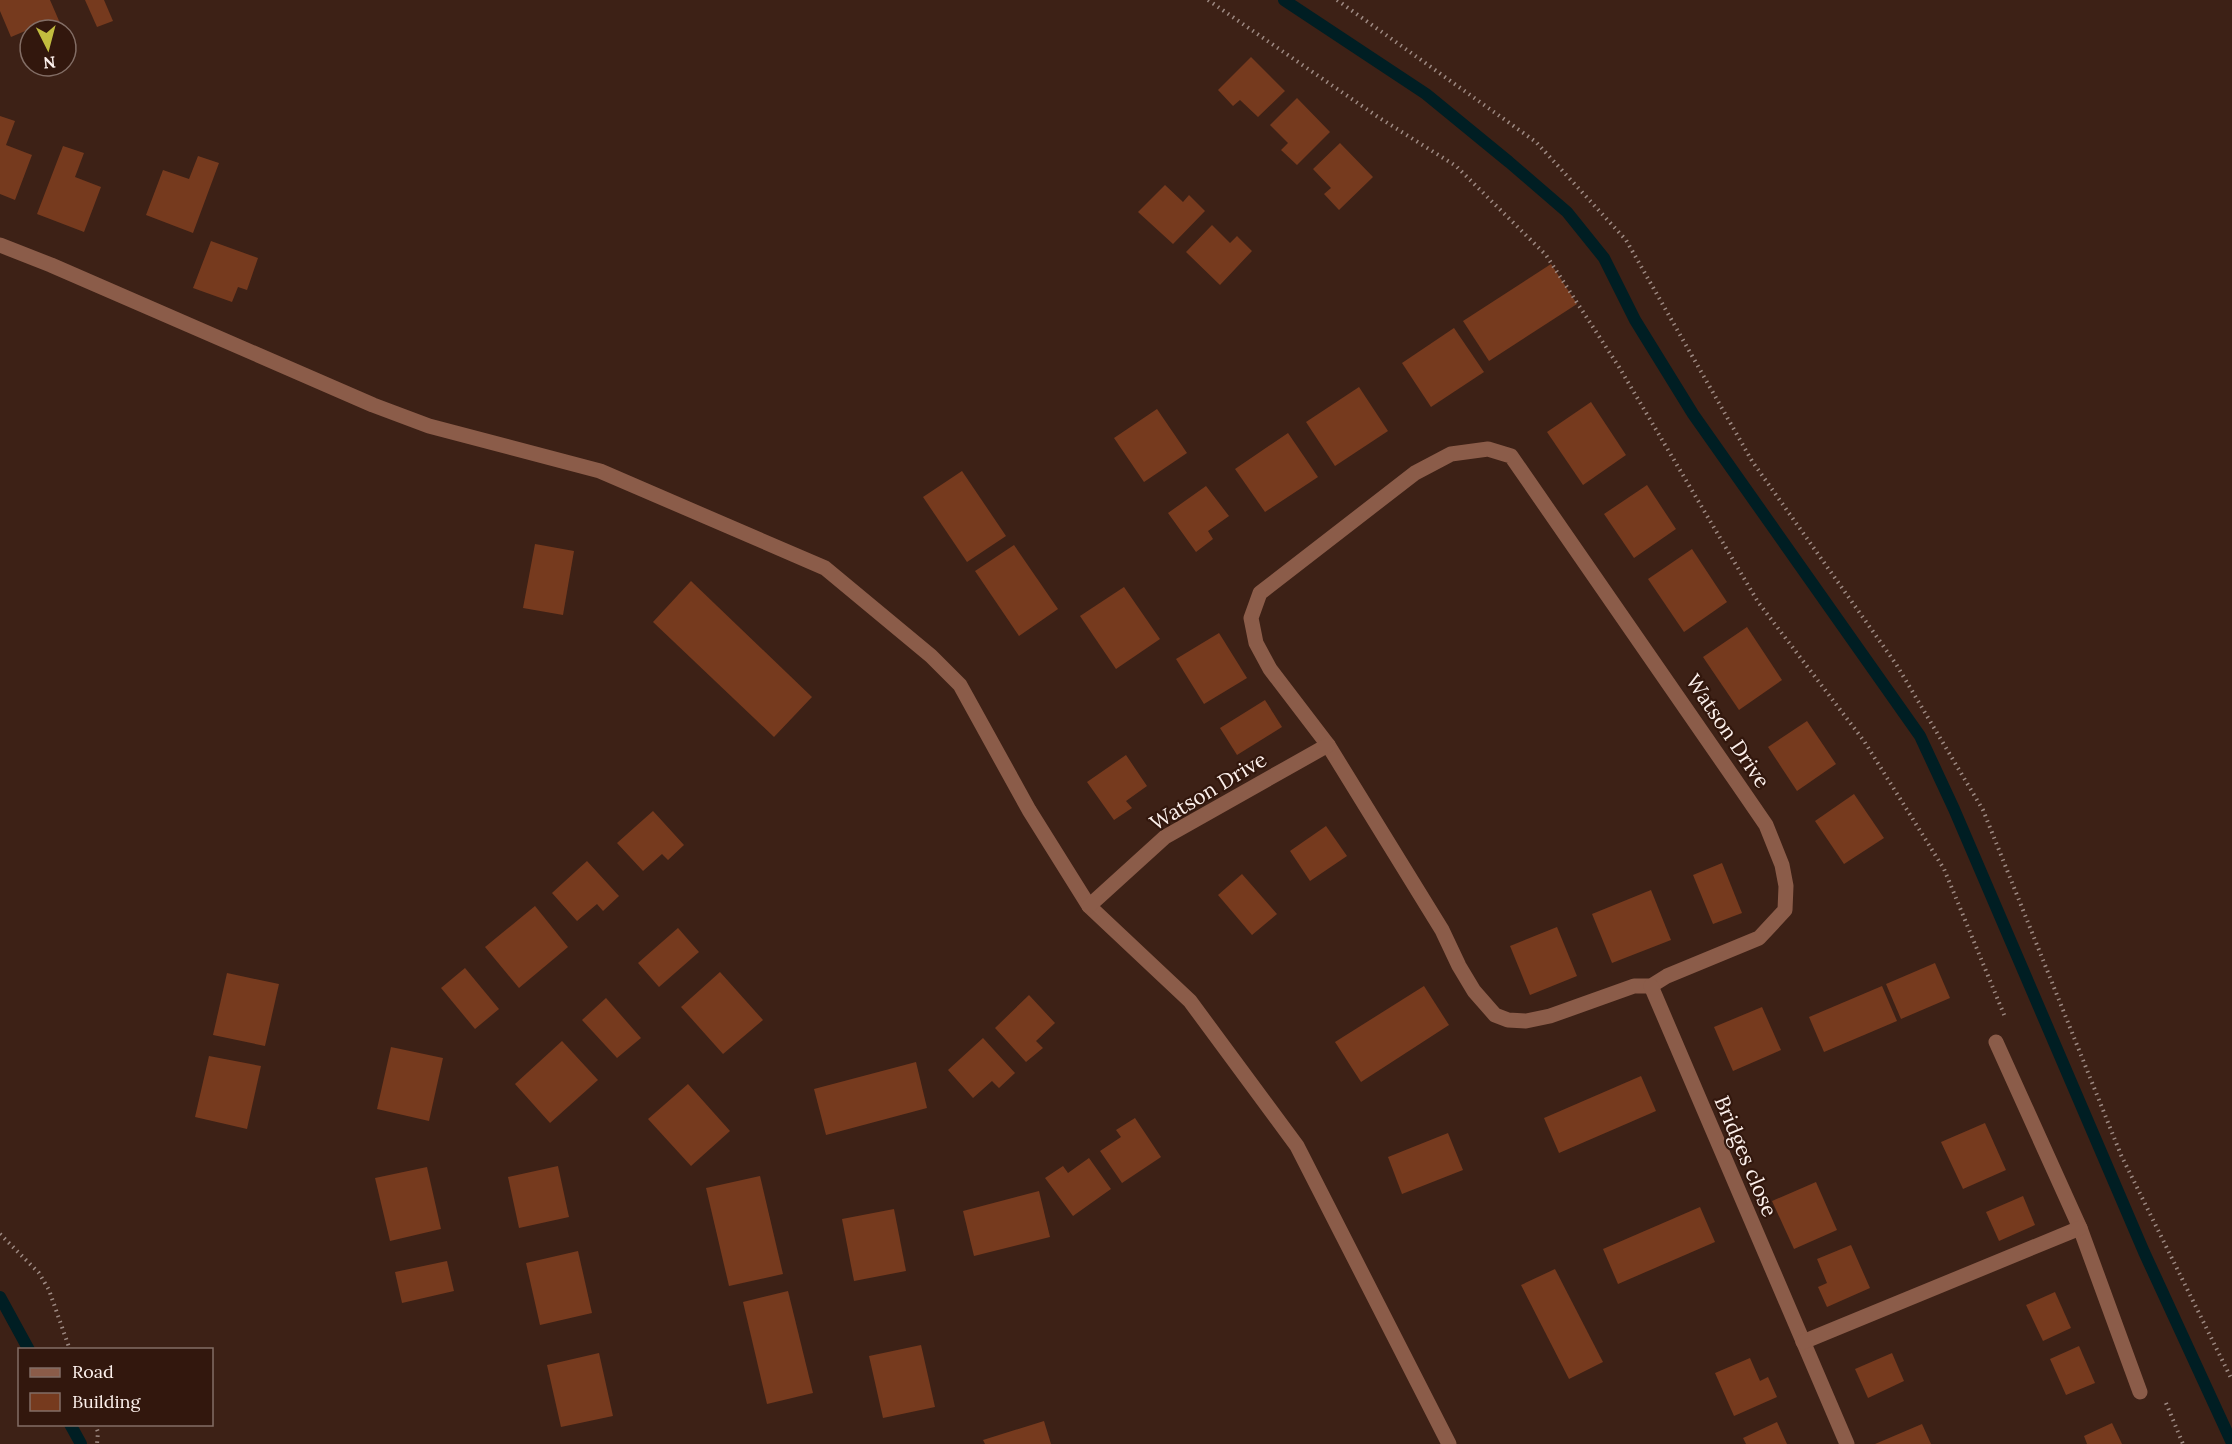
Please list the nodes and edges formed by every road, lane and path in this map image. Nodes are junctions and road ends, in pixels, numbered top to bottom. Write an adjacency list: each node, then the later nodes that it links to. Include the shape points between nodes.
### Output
1 (1208, 0): 7 (path, via 1456,166 1546,255 1619,366 1758,602 1864,741 1944,869)
2 (1337, 0): 13 (path, via 1536,142 1626,240 1752,461 1896,664 1983,810 2121,1155)
3 (0, 245): 5 (street, via 373,405 429,426 600,471 825,568 960,685 1029,810)
4 (1328, 745): 5 (street, Watson Drive, via 1165,837); 6 (street, Watson Drive, via 1442,930 1474,991 1495,1015 1526,1021 1634,986); 6 (street, Watson Drive, via 1270,669 1256,643 1251,618 1260,592 1415,473 1451,453 1488,449 1511,456 1766,825 1782,865 1785,909 1759,938 1666,976)
5 (1089, 906): 18 (street, via 1190,1001 1297,1146)
6 (1651, 986): 11 (street, Bridges close)
7 (2008, 1023)
8 (1996, 1042): 9 (street)
9 (2080, 1228): 11 (street); 14 (street)
10 (0, 1234): 12 (path, via 39,1274 49,1290)
11 (1803, 1342): 19 (street, Bridges close)
12 (69, 1348)
13 (2232, 1380)
14 (2140, 1392)
15 (2166, 1402): 20 (path)
16 (95, 1426): 17 (path)
17 (97, 1444)
18 (1449, 1444)
19 (1847, 1444)
20 (2183, 1444)

